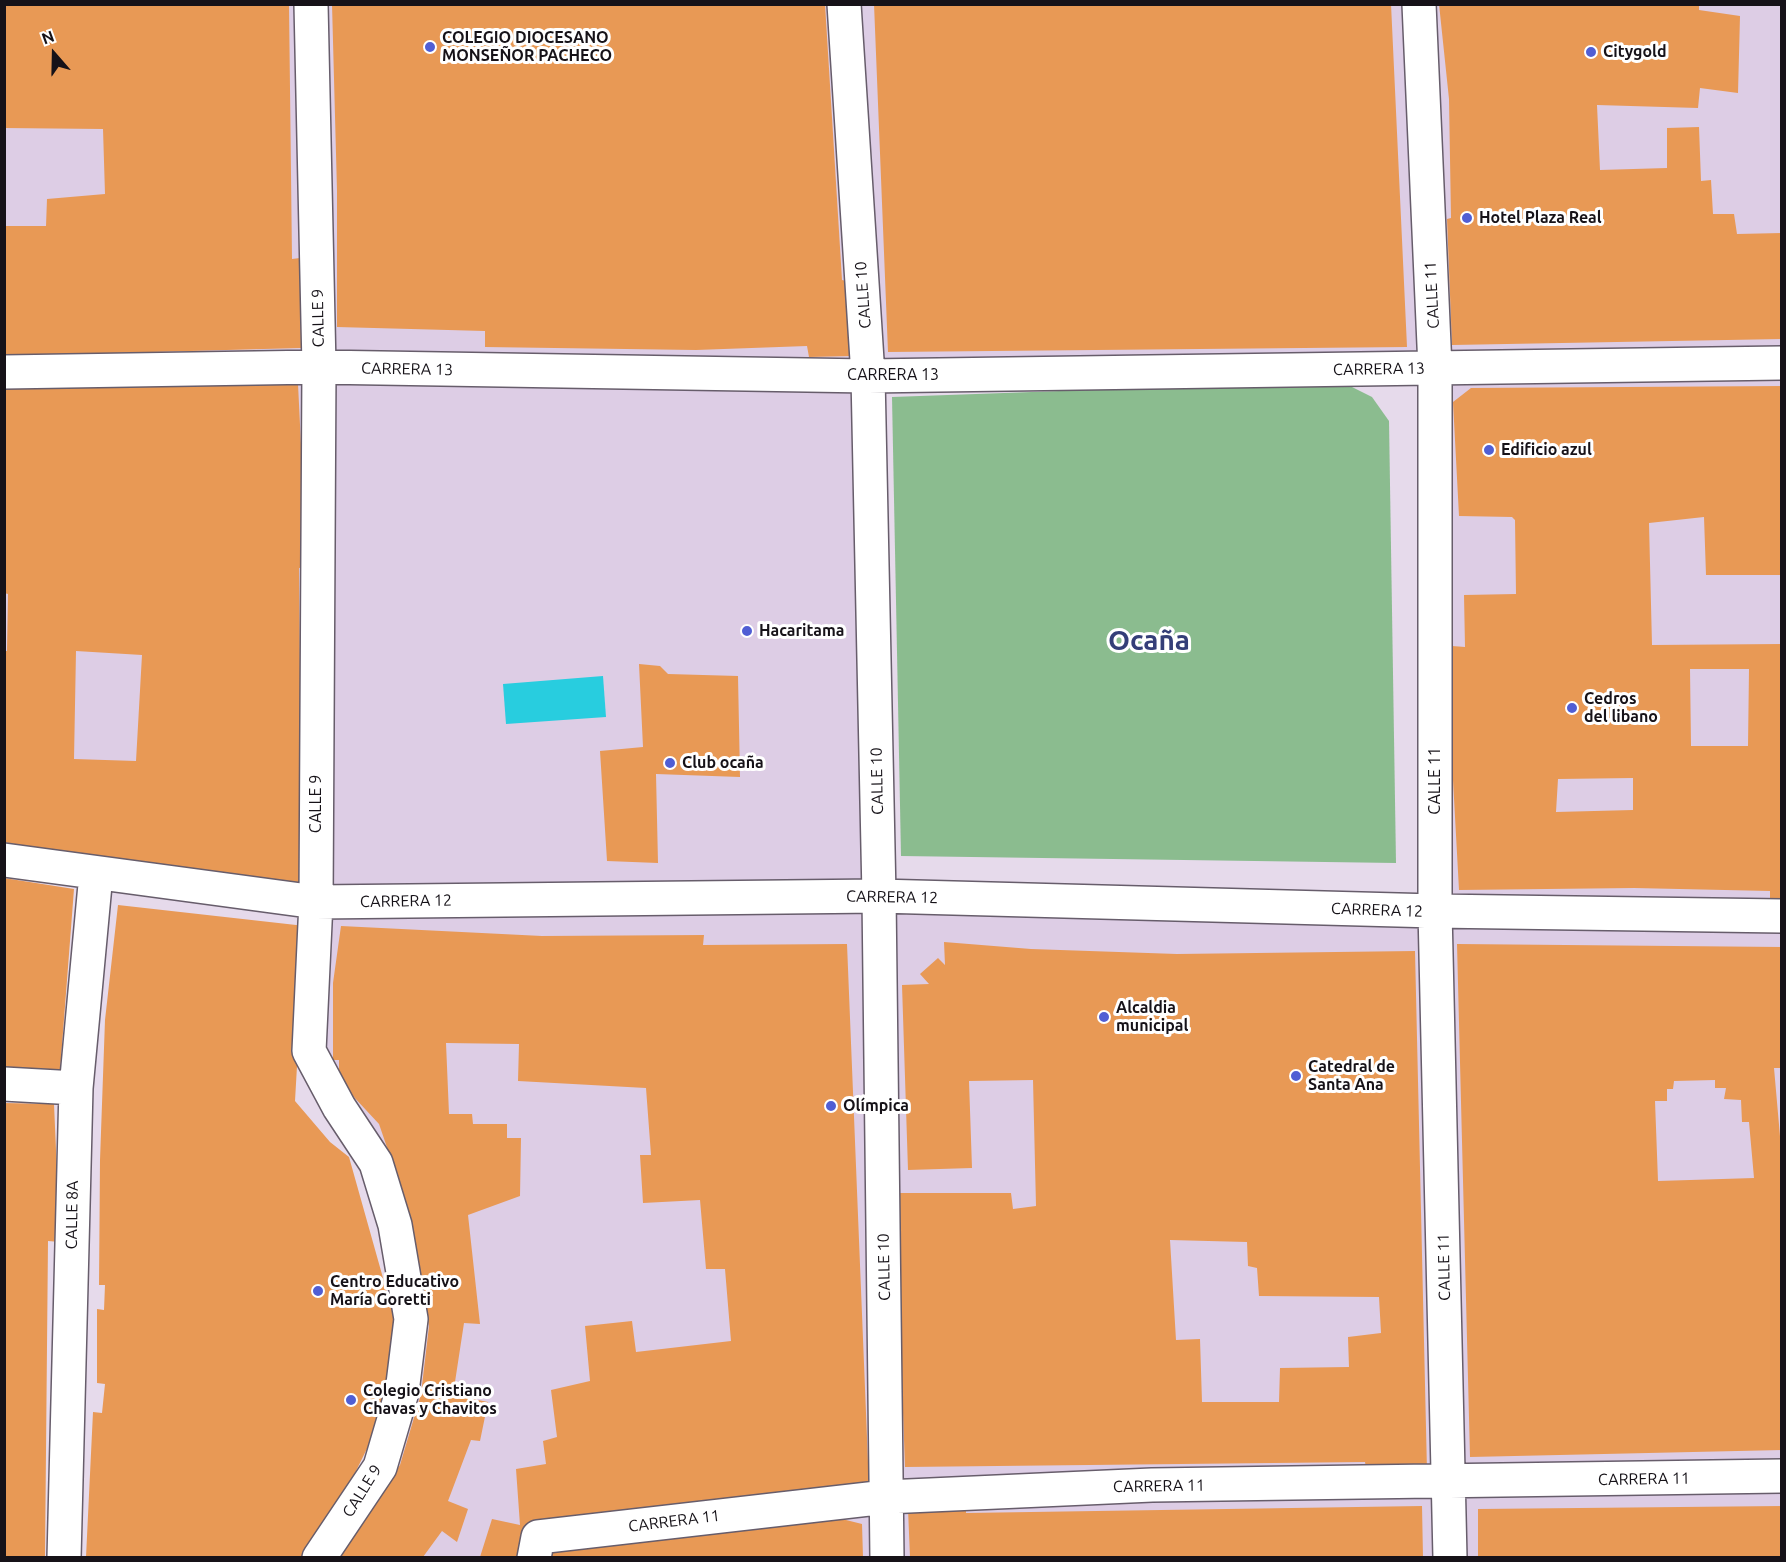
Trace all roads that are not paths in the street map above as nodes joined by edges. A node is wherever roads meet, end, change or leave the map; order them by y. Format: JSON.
{"nodes":[{"id":1,"x":311,"y":4,"type":"edge"},
{"id":2,"x":844,"y":4,"type":"edge"},
{"id":3,"x":1419,"y":4,"type":"edge"},
{"id":4,"x":1782,"y":363,"type":"edge"},
{"id":5,"x":319,"y":367,"type":"junction"},
{"id":6,"x":1436,"y":368,"type":"junction"},
{"id":7,"x":4,"y":372,"type":"edge"},
{"id":8,"x":868,"y":376,"type":"junction"},
{"id":9,"x":4,"y":860,"type":"edge"},
{"id":10,"x":96,"y":874,"type":"junction"},
{"id":11,"x":879,"y":896,"type":"junction"},
{"id":12,"x":316,"y":902,"type":"junction"},
{"id":13,"x":1435,"y":911,"type":"junction"},
{"id":14,"x":1782,"y":916,"type":"edge"},
{"id":15,"x":4,"y":1084,"type":"edge"},
{"id":16,"x":76,"y":1088,"type":"junction"},
{"id":17,"x":1782,"y":1476,"type":"edge"},
{"id":18,"x":1449,"y":1481,"type":"junction"},
{"id":19,"x":886,"y":1497,"type":"junction"},
{"id":20,"x":536,"y":1547,"type":"edge"},
{"id":21,"x":64,"y":1557,"type":"edge"},
{"id":22,"x":318,"y":1557,"type":"edge"},
{"id":23,"x":887,"y":1557,"type":"edge"},
{"id":24,"x":1450,"y":1557,"type":"edge"}],
"edges":[{"from":1,"to":5,"type":"street","name":"CALLE 9"},
{"from":2,"to":8,"type":"street","name":"CALLE 10"},
{"from":3,"to":6,"type":"street","name":"CALLE 11"},
{"from":4,"to":6,"type":"street","name":"CARRERA 13"},
{"from":5,"to":7,"type":"street","name":"CARRERA 13"},
{"from":5,"to":8,"type":"street","name":"CARRERA 13"},
{"from":5,"to":12,"type":"street","name":"CALLE 9"},
{"from":6,"to":8,"type":"street","name":"CARRERA 13"},
{"from":6,"to":13,"type":"street","name":"CALLE 11"},
{"from":8,"to":11,"type":"street","name":"CALLE 10"},
{"from":9,"to":10,"type":"street","name":"CARRERA 12"},
{"from":10,"to":12,"type":"street","name":"CARRERA 12"},
{"from":10,"to":16,"type":"street","name":"CALLE 8A"},
{"from":11,"to":12,"type":"street","name":"CARRERA 12"},
{"from":11,"to":13,"type":"street","name":"CARRERA 12"},
{"from":11,"to":19,"type":"street","name":"CALLE 10"},
{"from":12,"to":22,"type":"street","name":"CALLE 9"},
{"from":13,"to":14,"type":"street","name":"CARRERA 12"},
{"from":13,"to":18,"type":"street","name":"CALLE 11"},
{"from":15,"to":16,"type":"street"},
{"from":16,"to":21,"type":"street","name":"CALLE 8A"},
{"from":17,"to":18,"type":"street","name":"CARRERA 11"},
{"from":18,"to":19,"type":"street","name":"CARRERA 11"},
{"from":18,"to":24,"type":"street","name":"CALLE 11"},
{"from":19,"to":20,"type":"street","name":"CARRERA 11"},
{"from":19,"to":23,"type":"street","name":"CALLE 10"}]}
